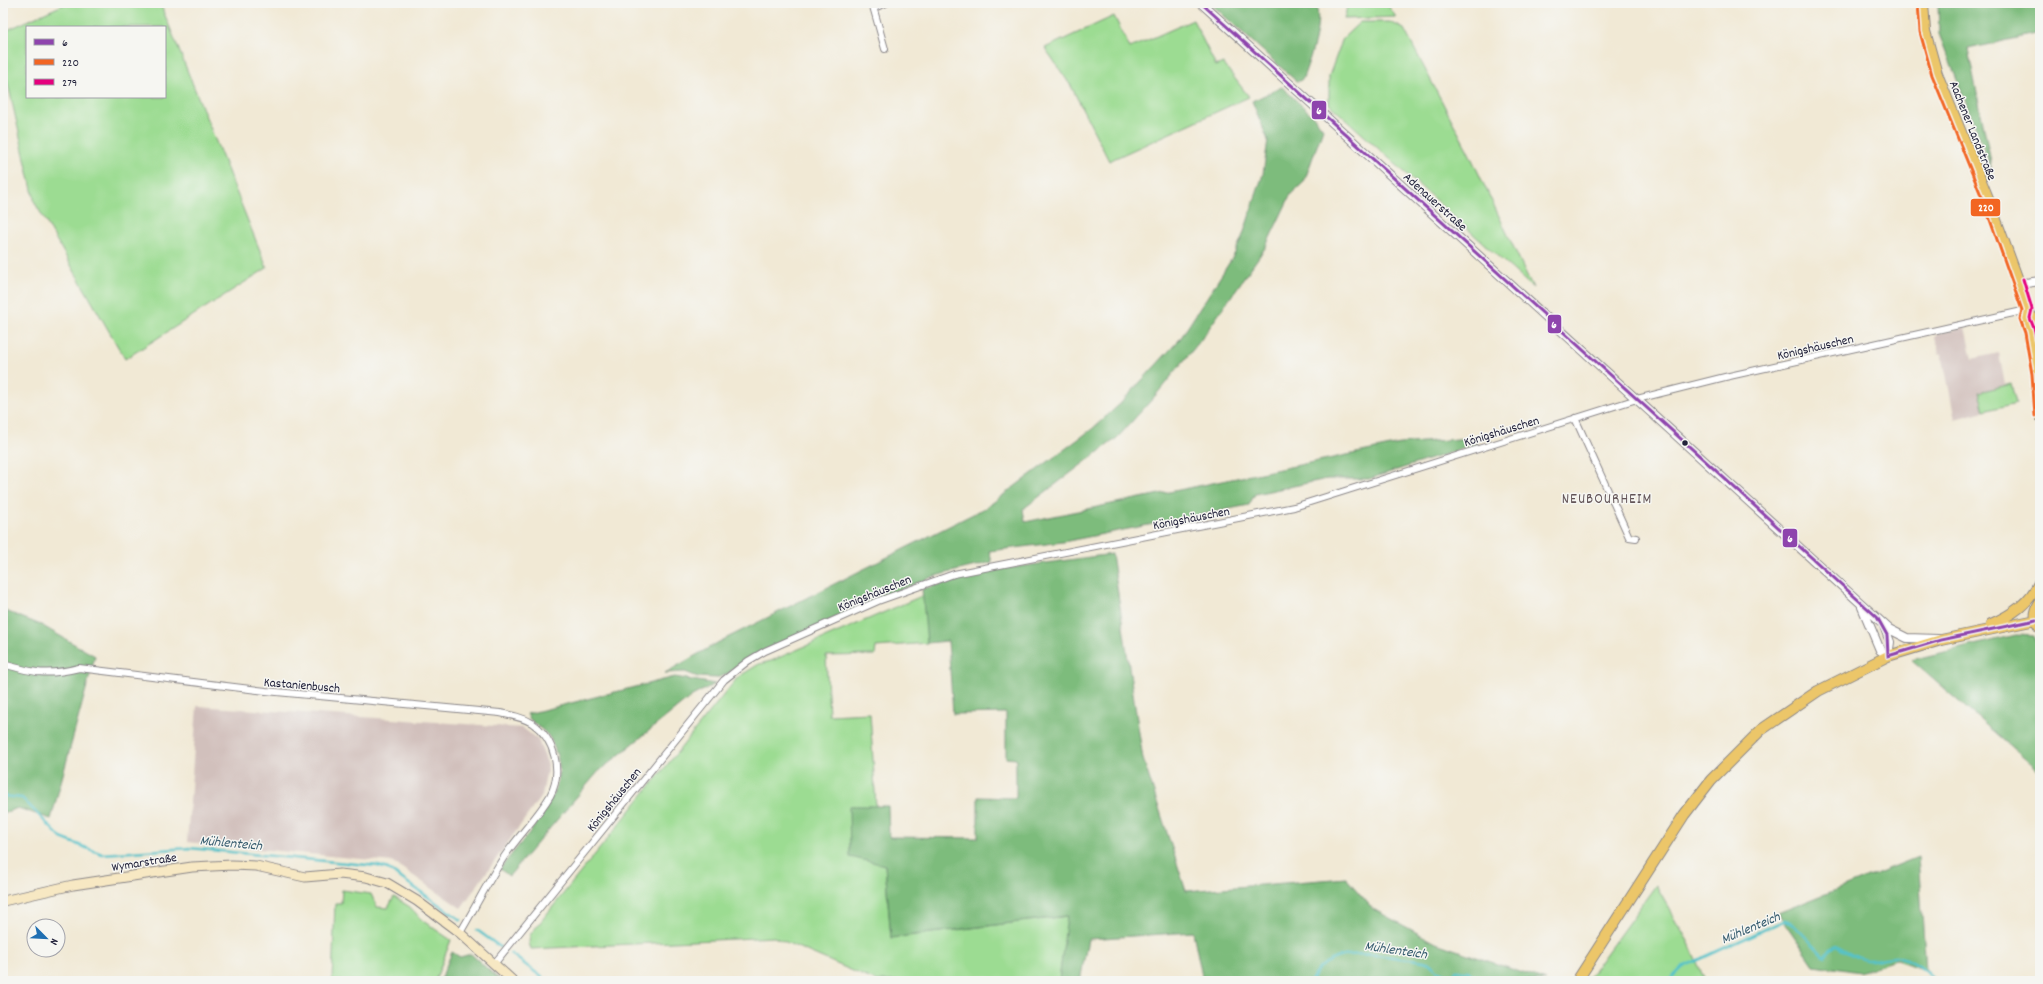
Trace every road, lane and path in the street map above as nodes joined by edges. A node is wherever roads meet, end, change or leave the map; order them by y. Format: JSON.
{"nodes":[{"id":1,"x":886,"y":3,"type":"edge"},
{"id":2,"x":1202,"y":3,"type":"edge"},
{"id":3,"x":1923,"y":3,"type":"edge"},
{"id":4,"x":873,"y":6,"type":"edge"},
{"id":5,"x":885,"y":48,"type":"dead end"},
{"id":6,"x":2018,"y":280,"type":"junction"},
{"id":7,"x":2040,"y":281,"type":"edge"},
{"id":8,"x":2027,"y":310,"type":"junction"},
{"id":9,"x":2037,"y":318,"type":"edge"},
{"id":10,"x":2030,"y":332,"type":"junction"},
{"id":11,"x":2040,"y":337,"type":"edge"},
{"id":12,"x":1637,"y":399,"type":"junction"},
{"id":13,"x":2040,"y":416,"type":"edge"},
{"id":14,"x":1575,"y":418,"type":"junction"},
{"id":15,"x":1636,"y":538,"type":"dead end"},
{"id":16,"x":2040,"y":581,"type":"edge"},
{"id":17,"x":2040,"y":603,"type":"edge"},
{"id":18,"x":1861,"y":604,"type":"junction"},
{"id":19,"x":2038,"y":624,"type":"edge"},
{"id":20,"x":1884,"y":625,"type":"junction"},
{"id":21,"x":1970,"y":633,"type":"junction"},
{"id":22,"x":1941,"y":640,"type":"junction"},
{"id":23,"x":1888,"y":656,"type":"junction"},
{"id":24,"x":3,"y":664,"type":"edge"},
{"id":25,"x":3,"y":900,"type":"edge"},
{"id":26,"x":460,"y":933,"type":"junction"},
{"id":27,"x":494,"y":964,"type":"junction"},
{"id":28,"x":513,"y":981,"type":"edge"},
{"id":29,"x":1578,"y":981,"type":"edge"}],
"edges":[{"from":1,"to":4,"type":"street"},
{"from":2,"to":12,"type":"street","name":"Adenauerstraße"},
{"from":3,"to":6,"type":"main road","name":"Aachener Landstraße"},
{"from":4,"to":5,"type":"street"},
{"from":6,"to":7,"type":"street"},
{"from":6,"to":8,"type":"main road","name":"Aachener Landstraße"},
{"from":8,"to":9,"type":"main road"},
{"from":8,"to":10,"type":"main road"},
{"from":8,"to":12,"type":"street","name":"Königshäuschen"},
{"from":9,"to":10,"type":"main road"},
{"from":9,"to":11,"type":"main road"},
{"from":10,"to":13,"type":"main road"},
{"from":12,"to":14,"type":"street","name":"Königshäuschen"},
{"from":12,"to":18,"type":"street","name":"Adenauerstraße"},
{"from":14,"to":15,"type":"street"},
{"from":14,"to":27,"type":"street","name":"Königshäuschen"},
{"from":16,"to":21,"type":"main road"},
{"from":17,"to":19,"type":"main road"},
{"from":18,"to":20,"type":"street","name":"Adenauerstraße"},
{"from":18,"to":23,"type":"street"},
{"from":19,"to":21,"type":"main road"},
{"from":20,"to":22,"type":"street","name":"Adenauerstraße"},
{"from":20,"to":23,"type":"street"},
{"from":21,"to":22,"type":"main road"},
{"from":22,"to":23,"type":"main road"},
{"from":23,"to":29,"type":"main road"},
{"from":24,"to":26,"type":"street","name":"Kastanienbusch"},
{"from":25,"to":26,"type":"main road","name":"Wymarstraße"},
{"from":26,"to":27,"type":"main road","name":"Wymarstraße"},
{"from":27,"to":28,"type":"main road","name":"Wymarstraße"}]}
